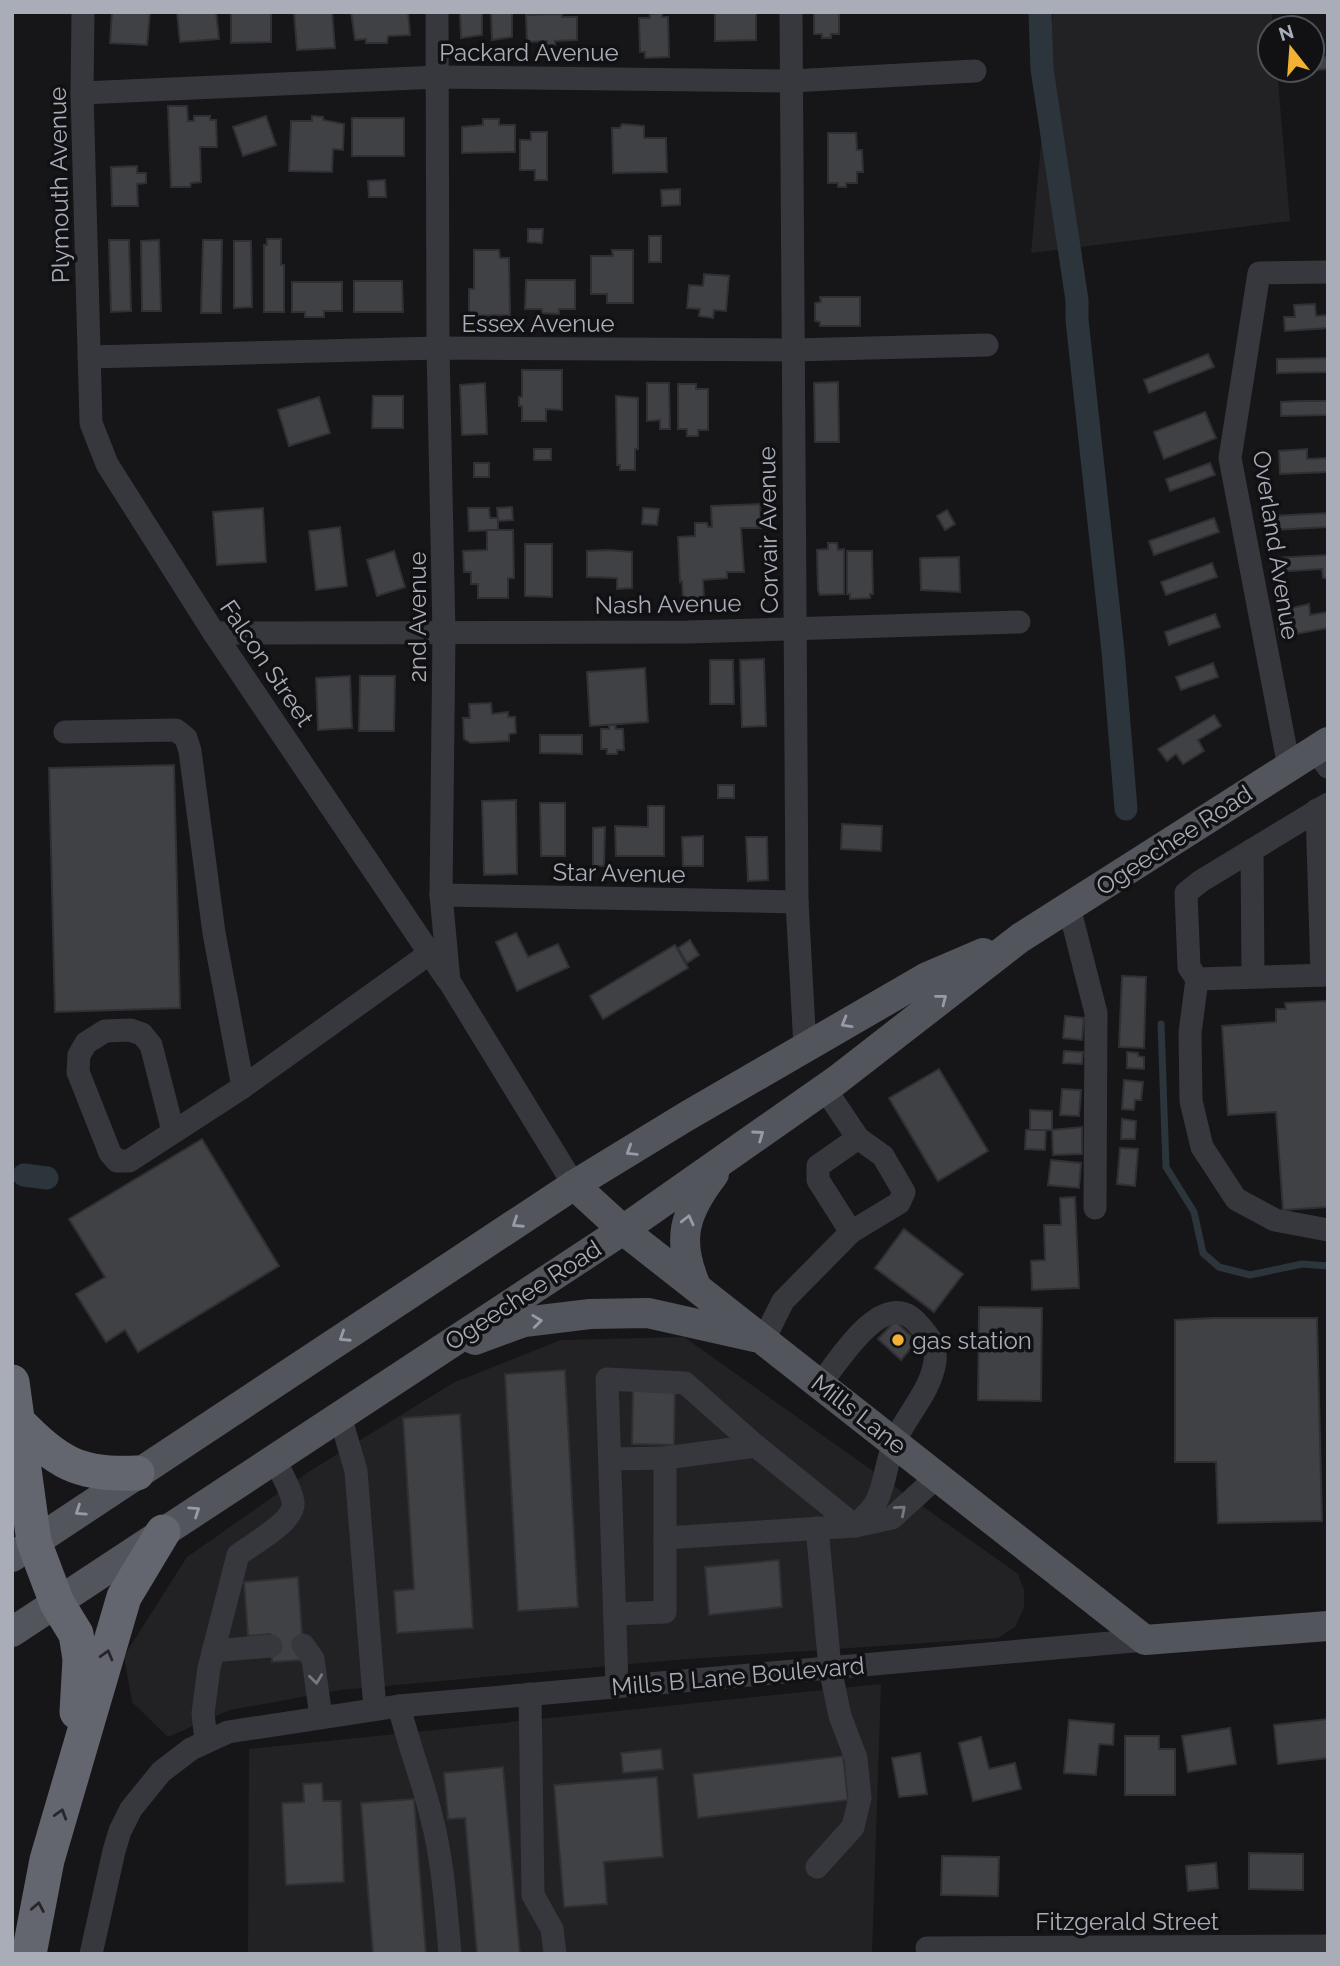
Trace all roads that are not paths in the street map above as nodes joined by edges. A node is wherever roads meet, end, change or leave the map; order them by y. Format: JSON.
{"nodes":[{"id":1,"x":83,"y":12,"type":"edge"},
{"id":2,"x":437,"y":12,"type":"edge"},
{"id":3,"x":791,"y":12,"type":"edge"},
{"id":4,"x":975,"y":71,"type":"dead end"},
{"id":5,"x":438,"y":77,"type":"junction"},
{"id":6,"x":791,"y":81,"type":"junction"},
{"id":7,"x":82,"y":93,"type":"junction"},
{"id":8,"x":1328,"y":272,"type":"edge"},
{"id":9,"x":987,"y":345,"type":"dead end"},
{"id":10,"x":438,"y":348,"type":"junction"},
{"id":11,"x":793,"y":350,"type":"junction"},
{"id":12,"x":89,"y":357,"type":"junction"},
{"id":13,"x":1018,"y":621,"type":"dead end"},
{"id":14,"x":796,"y":628,"type":"junction"},
{"id":15,"x":444,"y":632,"type":"junction"},
{"id":16,"x":214,"y":633,"type":"junction"},
{"id":17,"x":65,"y":732,"type":"dead end"},
{"id":18,"x":1323,"y":753,"type":"edge"},
{"id":19,"x":1289,"y":767,"type":"junction"},
{"id":20,"x":1323,"y":807,"type":"edge"},
{"id":21,"x":1252,"y":850,"type":"junction"},
{"id":22,"x":441,"y":895,"type":"junction"},
{"id":23,"x":797,"y":902,"type":"junction"},
{"id":24,"x":1069,"y":907,"type":"junction"},
{"id":25,"x":1020,"y":938,"type":"junction"},
{"id":26,"x":430,"y":953,"type":"junction"},
{"id":27,"x":1325,"y":975,"type":"edge"},
{"id":28,"x":1253,"y":976,"type":"junction"},
{"id":29,"x":1197,"y":979,"type":"junction"},
{"id":30,"x":449,"y":981,"type":"junction"},
{"id":31,"x":805,"y":1047,"type":"junction"},
{"id":32,"x":243,"y":1087,"type":"junction"},
{"id":33,"x":825,"y":1089,"type":"junction"},
{"id":34,"x":173,"y":1131,"type":"junction"},
{"id":35,"x":858,"y":1138,"type":"junction"},
{"id":36,"x":725,"y":1159,"type":"junction"},
{"id":37,"x":574,"y":1185,"type":"junction"},
{"id":38,"x":1095,"y":1208,"type":"dead end"},
{"id":39,"x":623,"y":1230,"type":"junction"},
{"id":40,"x":1328,"y":1230,"type":"edge"},
{"id":41,"x":851,"y":1232,"type":"junction"},
{"id":42,"x":696,"y":1286,"type":"junction"},
{"id":43,"x":764,"y":1339,"type":"junction"},
{"id":44,"x":426,"y":1358,"type":"junction"},
{"id":45,"x":12,"y":1382,"type":"edge"},
{"id":46,"x":820,"y":1384,"type":"junction"},
{"id":47,"x":340,"y":1416,"type":"junction"},
{"id":48,"x":17,"y":1420,"type":"junction"},
{"id":49,"x":894,"y":1442,"type":"junction"},
{"id":50,"x":756,"y":1446,"type":"junction"},
{"id":51,"x":665,"y":1458,"type":"junction"},
{"id":52,"x":610,"y":1459,"type":"junction"},
{"id":53,"x":275,"y":1460,"type":"junction"},
{"id":54,"x":137,"y":1473,"type":"junction"},
{"id":55,"x":938,"y":1476,"type":"junction"},
{"id":56,"x":855,"y":1526,"type":"junction"},
{"id":57,"x":817,"y":1528,"type":"junction"},
{"id":58,"x":163,"y":1532,"type":"junction"},
{"id":59,"x":665,"y":1538,"type":"junction"},
{"id":60,"x":23,"y":1549,"type":"edge"},
{"id":61,"x":57,"y":1603,"type":"junction"},
{"id":62,"x":615,"y":1614,"type":"junction"},
{"id":63,"x":1328,"y":1626,"type":"edge"},
{"id":64,"x":12,"y":1632,"type":"edge"},
{"id":65,"x":1145,"y":1640,"type":"junction"},
{"id":66,"x":303,"y":1645,"type":"dead end"},
{"id":67,"x":271,"y":1646,"type":"dead end"},
{"id":68,"x":213,"y":1651,"type":"junction"},
{"id":69,"x":830,"y":1668,"type":"junction"},
{"id":70,"x":617,"y":1686,"type":"junction"},
{"id":71,"x":530,"y":1694,"type":"junction"},
{"id":72,"x":399,"y":1706,"type":"junction"},
{"id":73,"x":375,"y":1709,"type":"junction"},
{"id":74,"x":321,"y":1717,"type":"junction"},
{"id":75,"x":206,"y":1741,"type":"junction"},
{"id":76,"x":75,"y":1768,"type":"junction"},
{"id":77,"x":817,"y":1867,"type":"dead end"},
{"id":78,"x":1328,"y":1946,"type":"edge"},
{"id":79,"x":928,"y":1948,"type":"dead end"},
{"id":80,"x":29,"y":1954,"type":"edge"},
{"id":81,"x":91,"y":1954,"type":"edge"},
{"id":82,"x":450,"y":1954,"type":"edge"},
{"id":83,"x":555,"y":1954,"type":"edge"}],
"edges":[{"from":1,"to":7,"type":"street","name":"Plymouth Avenue"},
{"from":2,"to":5,"type":"street","name":"2nd Avenue"},
{"from":3,"to":6,"type":"street","name":"Corvair Avenue"},
{"from":4,"to":6,"type":"street","name":"Packard Avenue"},
{"from":5,"to":6,"type":"street","name":"Packard Avenue"},
{"from":5,"to":7,"type":"street","name":"Packard Avenue"},
{"from":5,"to":10,"type":"street","name":"2nd Avenue"},
{"from":6,"to":11,"type":"street","name":"Corvair Avenue"},
{"from":7,"to":12,"type":"street","name":"Plymouth Avenue"},
{"from":8,"to":19,"type":"street","name":"Overland Avenue"},
{"from":9,"to":11,"type":"street","name":"Essex Avenue"},
{"from":10,"to":11,"type":"street","name":"Essex Avenue"},
{"from":10,"to":12,"type":"street","name":"Essex Avenue"},
{"from":10,"to":15,"type":"street","name":"2nd Avenue"},
{"from":11,"to":14,"type":"street","name":"Corvair Avenue"},
{"from":12,"to":16,"type":"street","name":"Falcon Street"},
{"from":13,"to":14,"type":"street","name":"Nash Avenue"},
{"from":14,"to":15,"type":"street","name":"Nash Avenue"},
{"from":14,"to":23,"type":"street","name":"Corvair Avenue"},
{"from":15,"to":16,"type":"street","name":"Nash Avenue"},
{"from":15,"to":22,"type":"street","name":"2nd Avenue"},
{"from":16,"to":26,"type":"street","name":"Falcon Street"},
{"from":17,"to":32,"type":"street"},
{"from":18,"to":19,"type":"main road","name":"Ogeechee Road"},
{"from":19,"to":24,"type":"main road","name":"Ogeechee Road"},
{"from":20,"to":21,"type":"street"},
{"from":20,"to":27,"type":"street"},
{"from":21,"to":28,"type":"street"},
{"from":21,"to":29,"type":"street"},
{"from":22,"to":23,"type":"street","name":"Star Avenue"},
{"from":22,"to":30,"type":"street","name":"2nd Avenue"},
{"from":23,"to":31,"type":"street","name":"Corvair Avenue"},
{"from":24,"to":25,"type":"main road","name":"Ogeechee Road"},
{"from":24,"to":38,"type":"street"},
{"from":25,"to":31,"type":"main road","name":"Ogeechee Road","one_way":true},
{"from":33,"to":25,"type":"main road","name":"Ogeechee Road","one_way":true},
{"from":26,"to":30,"type":"street","name":"Falcon Street"},
{"from":26,"to":32,"type":"street"},
{"from":27,"to":28,"type":"street"},
{"from":28,"to":29,"type":"street"},
{"from":29,"to":40,"type":"street"},
{"from":30,"to":37,"type":"street","name":"2nd Avenue"},
{"from":31,"to":37,"type":"main road","name":"Ogeechee Road","one_way":true},
{"from":32,"to":34,"type":"street"},
{"from":33,"to":35,"type":"street"},
{"from":36,"to":33,"type":"main road","name":"Ogeechee Road","one_way":true},
{"from":34,"to":34,"type":"street"},
{"from":35,"to":41,"type":"street"},
{"from":35,"to":41,"type":"street"},
{"from":36,"to":39,"type":"main road","name":"Ogeechee Road"},
{"from":42,"to":36,"type":"main road","one_way":true},
{"from":37,"to":39,"type":"main road","name":"Mills Lane"},
{"from":37,"to":54,"type":"main road","name":"Ogeechee Road","one_way":true},
{"from":39,"to":42,"type":"main road","name":"Mills Lane"},
{"from":39,"to":44,"type":"main road","name":"Ogeechee Road"},
{"from":41,"to":43,"type":"street"},
{"from":42,"to":43,"type":"main road","name":"Mills Lane"},
{"from":44,"to":43,"type":"main road","one_way":true},
{"from":43,"to":46,"type":"main road","name":"Mills Lane"},
{"from":44,"to":47,"type":"main road","name":"Ogeechee Road"},
{"from":45,"to":48,"type":"highway"},
{"from":46,"to":49,"type":"main road","name":"Mills Lane"},
{"from":46,"to":49,"type":"street"},
{"from":47,"to":53,"type":"main road","name":"Ogeechee Road"},
{"from":47,"to":73,"type":"street"},
{"from":48,"to":54,"type":"highway"},
{"from":48,"to":60,"type":"highway"},
{"from":49,"to":55,"type":"main road","name":"Mills Lane"},
{"from":49,"to":56,"type":"street"},
{"from":50,"to":51,"type":"street"},
{"from":50,"to":52,"type":"street"},
{"from":50,"to":56,"type":"street"},
{"from":51,"to":52,"type":"street"},
{"from":51,"to":59,"type":"street"},
{"from":52,"to":62,"type":"street"},
{"from":58,"to":53,"type":"main road","name":"Ogeechee Road","one_way":true},
{"from":53,"to":68,"type":"street"},
{"from":54,"to":60,"type":"main road","name":"Ogeechee Road","one_way":true},
{"from":56,"to":55,"type":"street","one_way":true},
{"from":55,"to":65,"type":"main road","name":"Mills Lane"},
{"from":56,"to":57,"type":"street"},
{"from":57,"to":59,"type":"street"},
{"from":57,"to":69,"type":"street"},
{"from":58,"to":61,"type":"main road","name":"Ogeechee Road"},
{"from":76,"to":58,"type":"highway","one_way":true},
{"from":59,"to":62,"type":"street"},
{"from":60,"to":61,"type":"highway"},
{"from":61,"to":64,"type":"main road","name":"Ogeechee Road"},
{"from":61,"to":76,"type":"highway"},
{"from":62,"to":70,"type":"street"},
{"from":63,"to":65,"type":"main road","name":"Mills B Lane Boulevard"},
{"from":65,"to":69,"type":"street","name":"Mills B Lane Boulevard"},
{"from":66,"to":74,"type":"street","one_way":true},
{"from":67,"to":68,"type":"street"},
{"from":68,"to":75,"type":"street"},
{"from":69,"to":70,"type":"street","name":"Mills B Lane Boulevard"},
{"from":69,"to":77,"type":"street"},
{"from":70,"to":71,"type":"street","name":"Mills B Lane Boulevard"},
{"from":71,"to":72,"type":"street","name":"Mills B Lane Boulevard"},
{"from":71,"to":83,"type":"street"},
{"from":72,"to":73,"type":"street","name":"Mills B Lane Boulevard"},
{"from":72,"to":82,"type":"street"},
{"from":73,"to":74,"type":"street","name":"Mills B Lane Boulevard"},
{"from":74,"to":75,"type":"street","name":"Mills B Lane Boulevard"},
{"from":75,"to":81,"type":"street","name":"Mills B Lane Boulevard"},
{"from":80,"to":76,"type":"highway","one_way":true},
{"from":78,"to":79,"type":"street","name":"Fitzgerald Street"}]}
